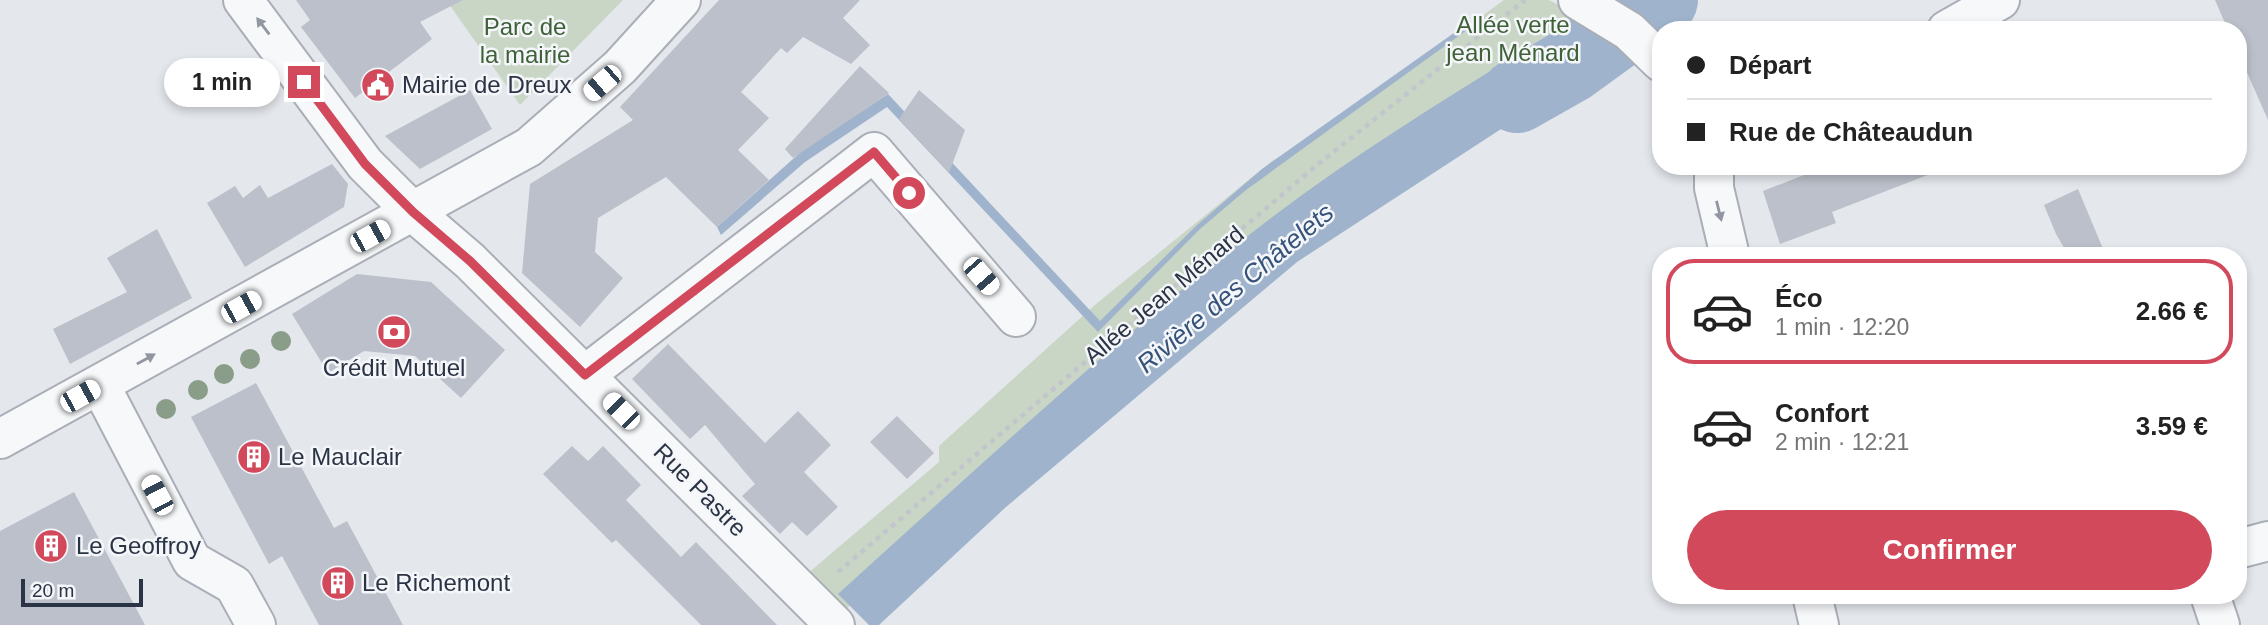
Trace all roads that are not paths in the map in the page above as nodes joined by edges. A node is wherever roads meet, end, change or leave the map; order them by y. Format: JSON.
{"nodes":[{"id":1,"x":243,"y":0,"type":"edge"},
{"id":2,"x":681,"y":0,"type":"edge"},
{"id":3,"x":2000,"y":0,"type":"edge"},
{"id":4,"x":1588,"y":5,"type":"edge"},
{"id":5,"x":1963,"y":21,"type":"edge"},
{"id":6,"x":1652,"y":53,"type":"edge"},
{"id":7,"x":1714,"y":175,"type":"edge"},
{"id":8,"x":413,"y":212,"type":"junction"},
{"id":9,"x":1728,"y":247,"type":"edge"},
{"id":10,"x":1016,"y":317,"type":"dead end"},
{"id":11,"x":585,"y":375,"type":"junction"},
{"id":12,"x":100,"y":385,"type":"junction"},
{"id":13,"x":0,"y":439,"type":"edge"},
{"id":14,"x":2268,"y":541,"type":"edge"},
{"id":15,"x":2247,"y":547,"type":"edge"},
{"id":16,"x":1814,"y":604,"type":"edge"},
{"id":17,"x":2213,"y":604,"type":"edge"},
{"id":18,"x":256,"y":625,"type":"edge"},
{"id":19,"x":835,"y":625,"type":"edge"},
{"id":20,"x":1819,"y":625,"type":"edge"},
{"id":21,"x":2220,"y":625,"type":"edge"}],
"edges":[{"from":8,"to":1,"type":"street","name":"Rue Pastre","one_way":true},
{"from":2,"to":8,"type":"street"},
{"from":3,"to":5,"type":"street"},
{"from":4,"to":6,"type":"street"},
{"from":7,"to":9,"type":"street","one_way":true},
{"from":8,"to":11,"type":"street","name":"Rue Pastre"},
{"from":12,"to":8,"type":"street","one_way":true},
{"from":10,"to":11,"type":"street"},
{"from":11,"to":19,"type":"street","name":"Rue Pastre"},
{"from":12,"to":13,"type":"street"},
{"from":12,"to":18,"type":"street"},
{"from":14,"to":15,"type":"street"},
{"from":16,"to":20,"type":"street"},
{"from":17,"to":21,"type":"street"}]}
